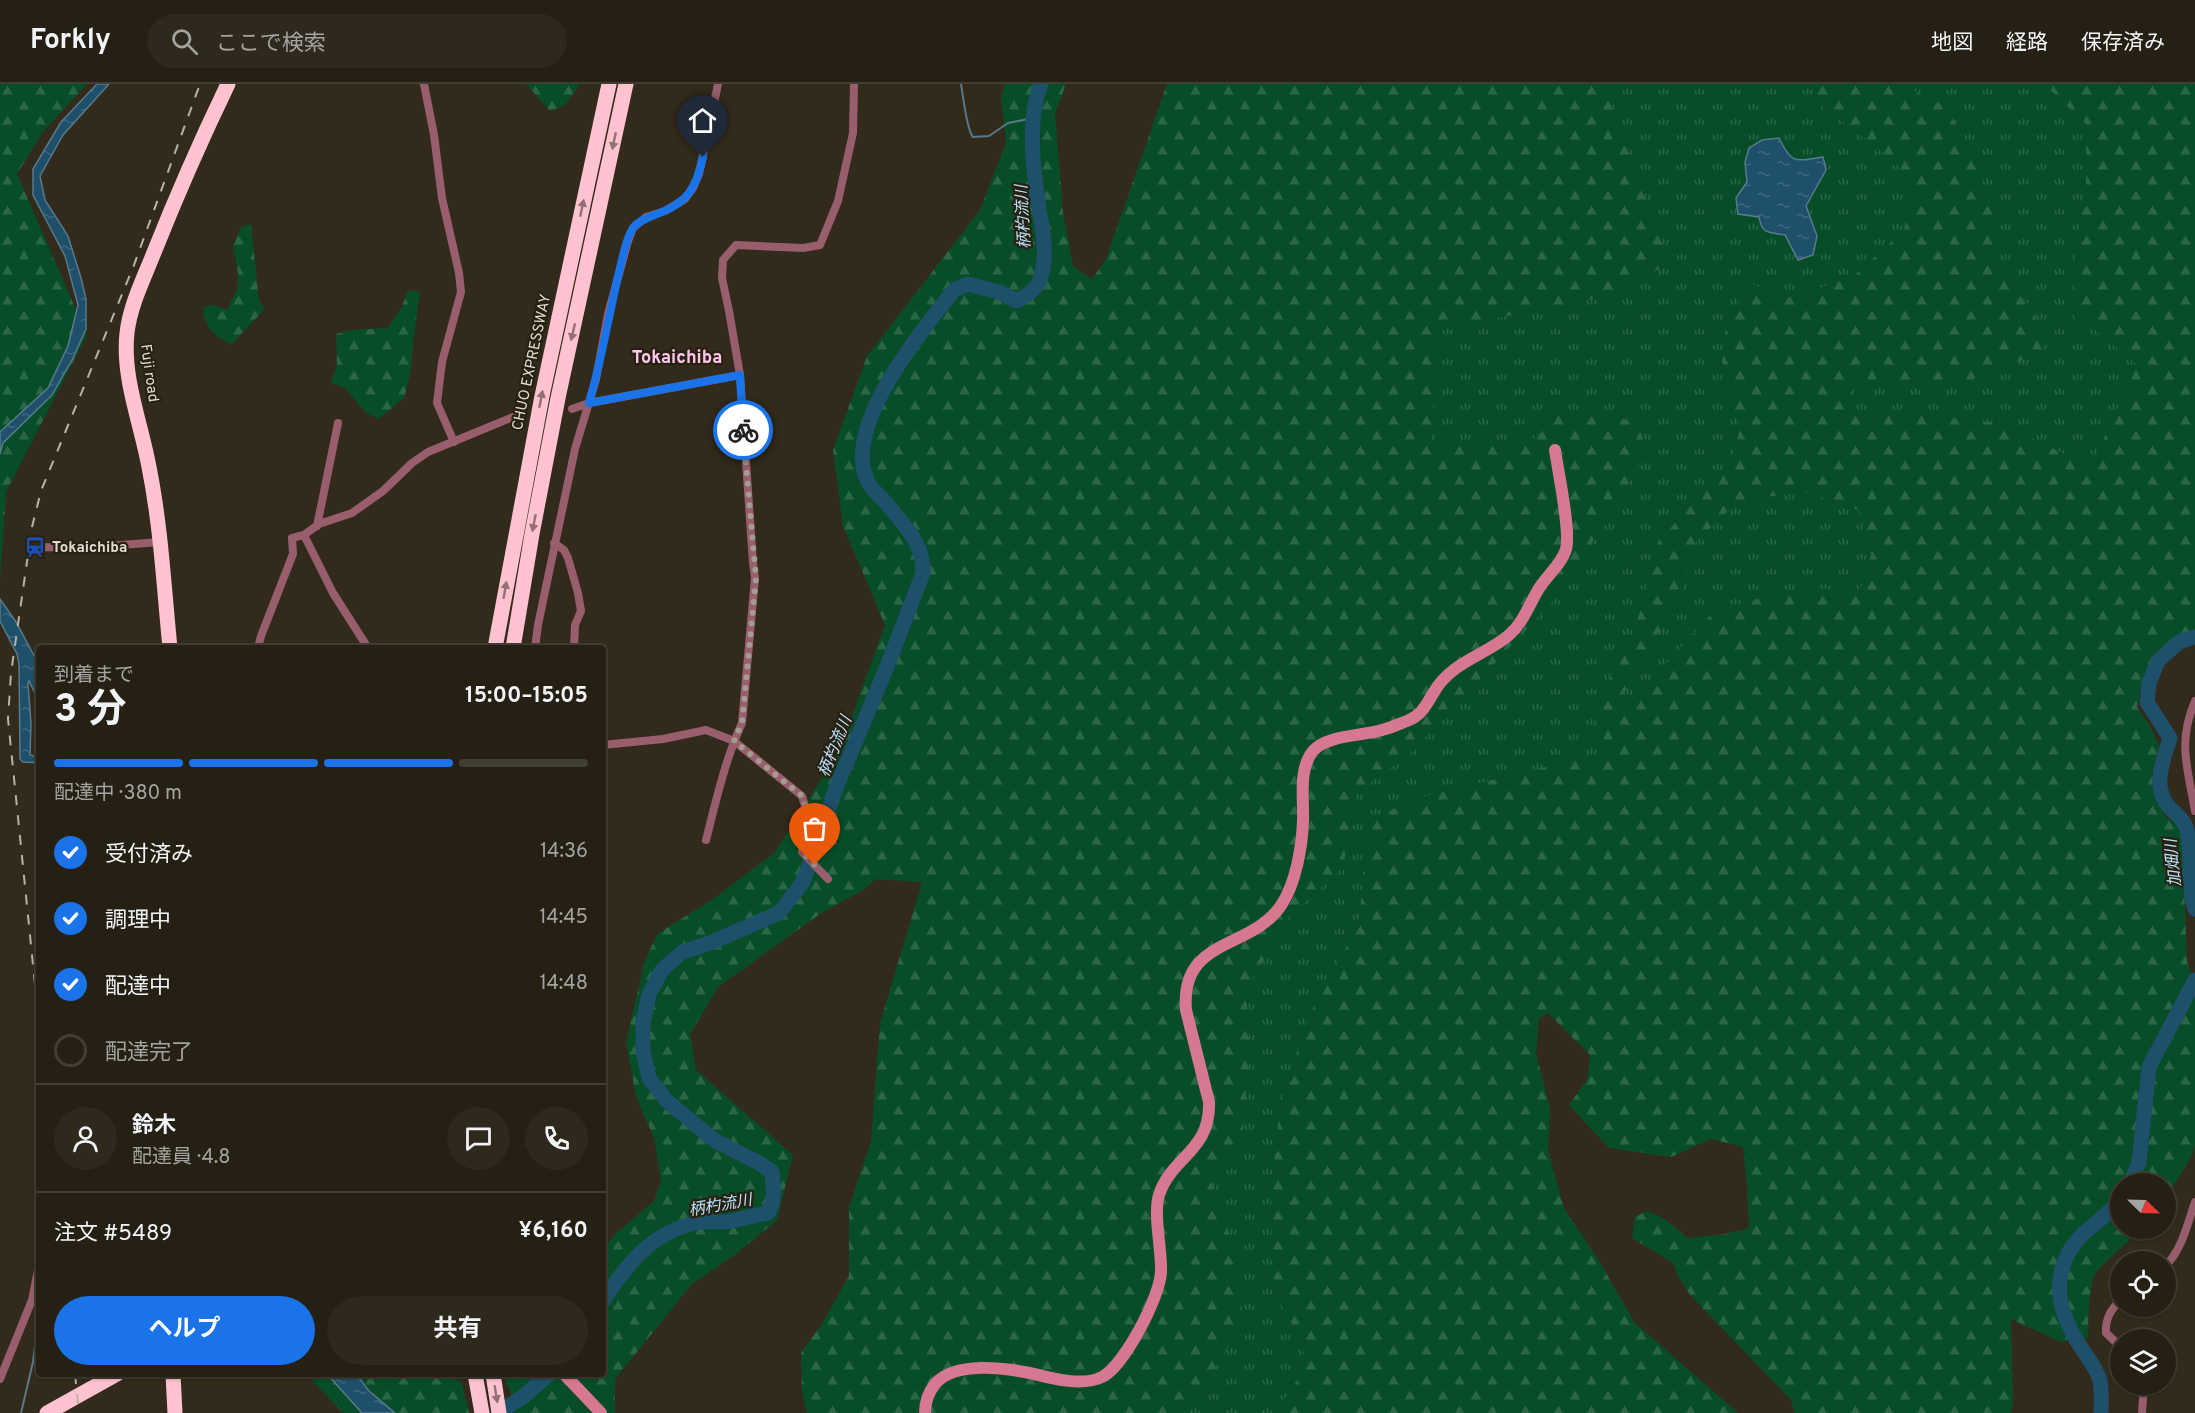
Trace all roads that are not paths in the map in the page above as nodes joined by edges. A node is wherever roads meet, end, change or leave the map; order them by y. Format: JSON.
{"nodes":[{"id":1,"x":228,"y":84,"type":"edge"},
{"id":2,"x":424,"y":84,"type":"edge"},
{"id":3,"x":609,"y":84,"type":"edge"},
{"id":4,"x":626,"y":84,"type":"edge"},
{"id":5,"x":718,"y":84,"type":"edge"},
{"id":6,"x":854,"y":84,"type":"edge"},
{"id":7,"x":740,"y":375,"type":"junction"},
{"id":8,"x":589,"y":403,"type":"junction"},
{"id":9,"x":572,"y":409,"type":"dead end"},
{"id":10,"x":521,"y":416,"type":"dead end"},
{"id":11,"x":338,"y":423,"type":"dead end"},
{"id":12,"x":454,"y":442,"type":"junction"},
{"id":13,"x":1555,"y":450,"type":"dead end"},
{"id":14,"x":317,"y":526,"type":"junction"},
{"id":15,"x":304,"y":535,"type":"junction"},
{"id":16,"x":160,"y":542,"type":"junction"},
{"id":17,"x":555,"y":543,"type":"junction"},
{"id":18,"x":38,"y":547,"type":"dead end"},
{"id":19,"x":170,"y":645,"type":"edge"},
{"id":20,"x":259,"y":645,"type":"edge"},
{"id":21,"x":366,"y":645,"type":"edge"},
{"id":22,"x":496,"y":645,"type":"edge"},
{"id":23,"x":514,"y":645,"type":"edge"},
{"id":24,"x":535,"y":645,"type":"edge"},
{"id":25,"x":574,"y":645,"type":"edge"},
{"id":26,"x":2195,"y":701,"type":"edge"},
{"id":27,"x":734,"y":741,"type":"junction"},
{"id":28,"x":606,"y":745,"type":"edge"},
{"id":29,"x":2195,"y":811,"type":"edge"},
{"id":30,"x":706,"y":840,"type":"dead end"},
{"id":31,"x":828,"y":879,"type":"dead end"},
{"id":32,"x":2195,"y":1202,"type":"edge"},
{"id":33,"x":2176,"y":1251,"type":"edge"},
{"id":34,"x":36,"y":1280,"type":"edge"},
{"id":35,"x":2110,"y":1312,"type":"edge"},
{"id":36,"x":2110,"y":1337,"type":"edge"},
{"id":37,"x":112,"y":1377,"type":"edge"},
{"id":38,"x":173,"y":1377,"type":"edge"},
{"id":39,"x":475,"y":1377,"type":"edge"},
{"id":40,"x":494,"y":1377,"type":"edge"},
{"id":41,"x":567,"y":1377,"type":"edge"},
{"id":42,"x":0,"y":1378,"type":"edge"},
{"id":43,"x":2143,"y":1395,"type":"edge"},
{"id":44,"x":47,"y":1413,"type":"edge"},
{"id":45,"x":175,"y":1413,"type":"edge"},
{"id":46,"x":482,"y":1413,"type":"edge"},
{"id":47,"x":500,"y":1413,"type":"edge"},
{"id":48,"x":601,"y":1413,"type":"edge"},
{"id":49,"x":925,"y":1413,"type":"edge"},
{"id":50,"x":2142,"y":1413,"type":"edge"}],
"edges":[{"from":1,"to":16,"type":"highway","name":"Fuji road"},
{"from":2,"to":12,"type":"street"},
{"from":22,"to":3,"type":"highway","name":"CHUO EXPRESSWAY","one_way":true},
{"from":4,"to":23,"type":"highway","one_way":true},
{"from":5,"to":8,"type":"street"},
{"from":6,"to":7,"type":"street"},
{"from":7,"to":8,"type":"street"},
{"from":7,"to":27,"type":"street"},
{"from":8,"to":9,"type":"street"},
{"from":8,"to":17,"type":"street"},
{"from":10,"to":12,"type":"street"},
{"from":11,"to":14,"type":"street"},
{"from":12,"to":14,"type":"street"},
{"from":13,"to":49,"type":"street"},
{"from":14,"to":15,"type":"street"},
{"from":15,"to":20,"type":"street"},
{"from":15,"to":21,"type":"street"},
{"from":16,"to":18,"type":"street"},
{"from":16,"to":19,"type":"highway","name":"Fuji road"},
{"from":17,"to":24,"type":"street"},
{"from":17,"to":25,"type":"street"},
{"from":26,"to":29,"type":"street"},
{"from":27,"to":28,"type":"street"},
{"from":27,"to":30,"type":"street"},
{"from":27,"to":31,"type":"street"},
{"from":32,"to":33,"type":"street"},
{"from":34,"to":42,"type":"street"},
{"from":35,"to":36,"type":"street"},
{"from":37,"to":44,"type":"highway"},
{"from":38,"to":45,"type":"highway"},
{"from":39,"to":46,"type":"highway"},
{"from":40,"to":47,"type":"highway","one_way":true},
{"from":41,"to":48,"type":"street"},
{"from":43,"to":50,"type":"street"}]}
